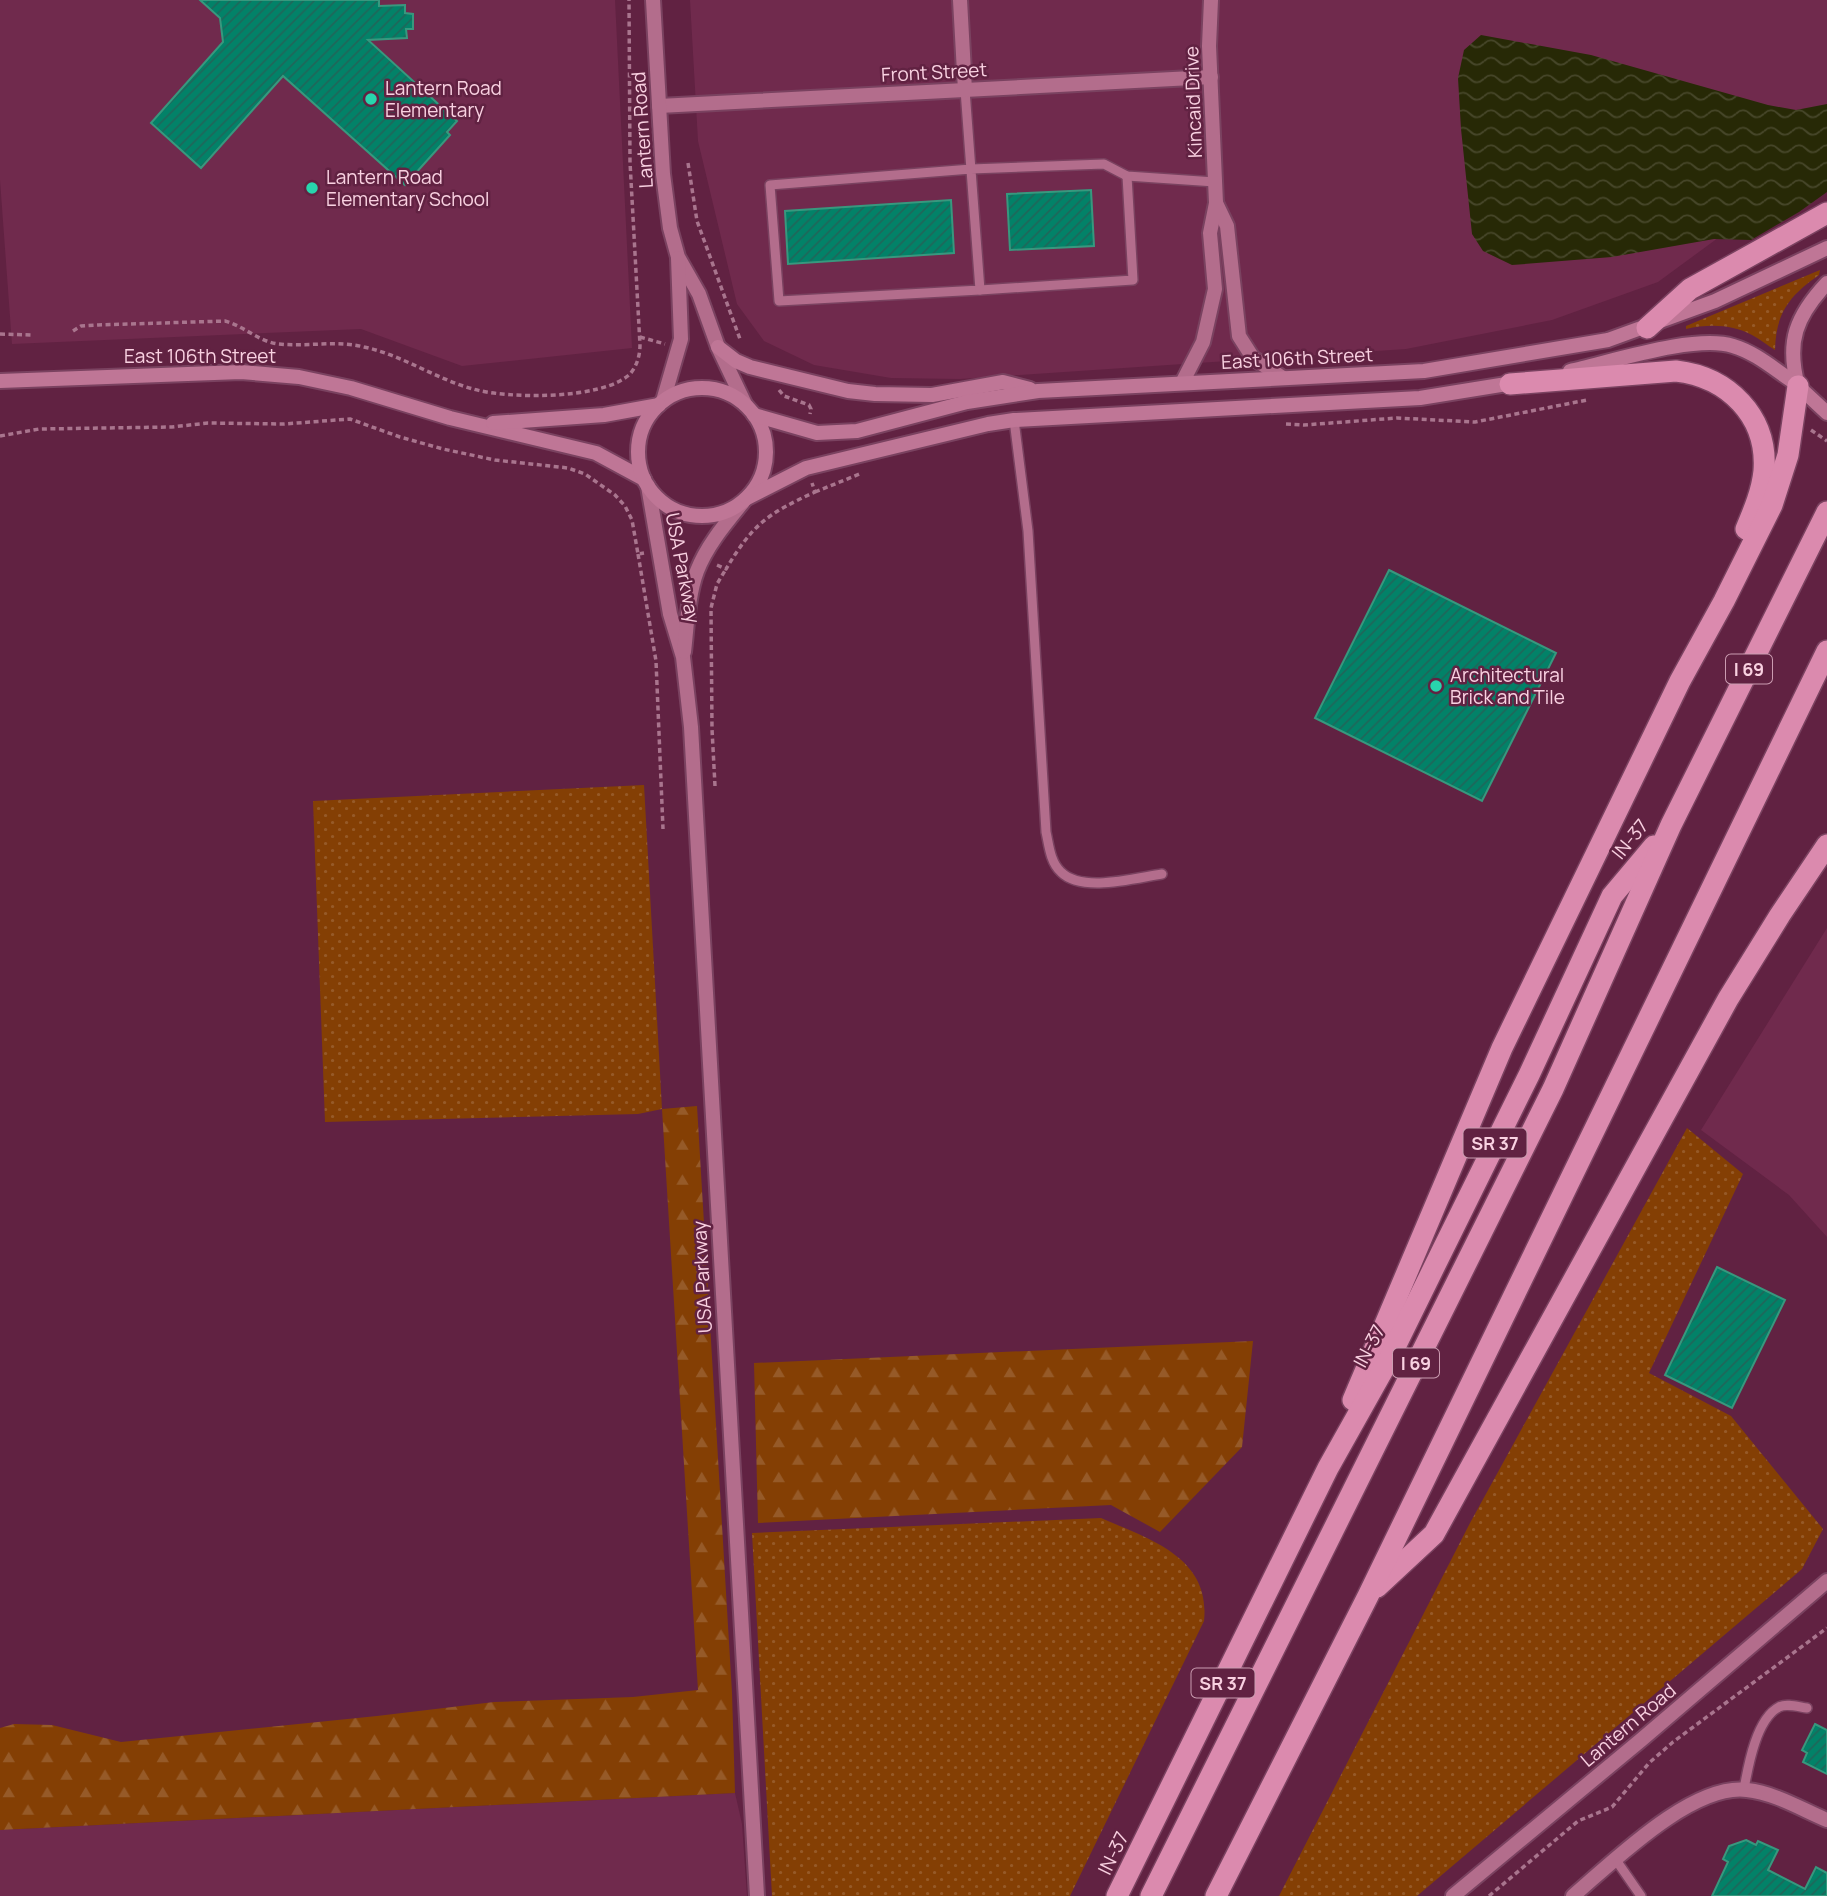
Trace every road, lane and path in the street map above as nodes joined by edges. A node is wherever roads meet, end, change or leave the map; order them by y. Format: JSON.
{"nodes":[{"id":1,"x":629,"y":0,"type":"edge"},
{"id":2,"x":653,"y":0,"type":"edge"},
{"id":3,"x":960,"y":0,"type":"edge"},
{"id":4,"x":1211,"y":0,"type":"edge"},
{"id":5,"x":1211,"y":77,"type":"junction"},
{"id":6,"x":965,"y":90,"type":"junction"},
{"id":7,"x":659,"y":106,"type":"junction"},
{"id":8,"x":688,"y":163,"type":"dead end"},
{"id":9,"x":971,"y":169,"type":"junction"},
{"id":10,"x":1128,"y":176,"type":"junction"},
{"id":11,"x":1215,"y":182,"type":"junction"},
{"id":12,"x":1216,"y":203,"type":"junction"},
{"id":13,"x":1827,"y":213,"type":"edge"},
{"id":14,"x":1827,"y":248,"type":"edge"},
{"id":15,"x":678,"y":257,"type":"junction"},
{"id":16,"x":1827,"y":283,"type":"edge"},
{"id":17,"x":980,"y":290,"type":"junction"},
{"id":18,"x":1647,"y":328,"type":"junction"},
{"id":19,"x":73,"y":331,"type":"dead end"},
{"id":20,"x":0,"y":334,"type":"edge"},
{"id":21,"x":33,"y":335,"type":"dead end"},
{"id":22,"x":640,"y":337,"type":"junction"},
{"id":23,"x":740,"y":338,"type":"dead end"},
{"id":24,"x":663,"y":344,"type":"dead end"},
{"id":25,"x":718,"y":347,"type":"junction"},
{"id":26,"x":1283,"y":378,"type":"junction"},
{"id":27,"x":0,"y":381,"type":"edge"},
{"id":28,"x":780,"y":382,"type":"dead end"},
{"id":29,"x":1182,"y":383,"type":"junction"},
{"id":30,"x":1510,"y":384,"type":"junction"},
{"id":31,"x":1798,"y":385,"type":"junction"},
{"id":32,"x":1038,"y":391,"type":"junction"},
{"id":33,"x":1598,"y":397,"type":"dead end"},
{"id":34,"x":661,"y":403,"type":"junction"},
{"id":35,"x":750,"y":409,"type":"junction"},
{"id":36,"x":1827,"y":413,"type":"edge"},
{"id":37,"x":810,"y":416,"type":"dead end"},
{"id":38,"x":1014,"y":420,"type":"junction"},
{"id":39,"x":478,"y":424,"type":"junction"},
{"id":40,"x":1279,"y":424,"type":"dead end"},
{"id":41,"x":1816,"y":433,"type":"dead end"},
{"id":42,"x":0,"y":436,"type":"edge"},
{"id":43,"x":1827,"y":441,"type":"edge"},
{"id":44,"x":874,"y":470,"type":"dead end"},
{"id":45,"x":811,"y":482,"type":"dead end"},
{"id":46,"x":646,"y":483,"type":"junction"},
{"id":47,"x":815,"y":492,"type":"junction"},
{"id":48,"x":745,"y":500,"type":"junction"},
{"id":49,"x":1827,"y":512,"type":"edge"},
{"id":50,"x":648,"y":552,"type":"dead end"},
{"id":51,"x":638,"y":554,"type":"junction"},
{"id":52,"x":716,"y":565,"type":"dead end"},
{"id":53,"x":726,"y":569,"type":"junction"},
{"id":54,"x":1827,"y":651,"type":"edge"},
{"id":55,"x":683,"y":657,"type":"junction"},
{"id":56,"x":1680,"y":681,"type":"junction"},
{"id":57,"x":715,"y":786,"type":"dead end"},
{"id":58,"x":1671,"y":825,"type":"junction"},
{"id":59,"x":663,"y":829,"type":"dead end"},
{"id":60,"x":1827,"y":845,"type":"edge"},
{"id":61,"x":1162,"y":874,"type":"dead end"},
{"id":62,"x":1328,"y":1468,"type":"junction"},
{"id":63,"x":1827,"y":1581,"type":"edge"},
{"id":64,"x":1368,"y":1595,"type":"junction"},
{"id":65,"x":1827,"y":1628,"type":"edge"},
{"id":66,"x":1807,"y":1708,"type":"dead end"},
{"id":67,"x":1744,"y":1789,"type":"junction"},
{"id":68,"x":1827,"y":1820,"type":"edge"},
{"id":69,"x":1616,"y":1860,"type":"junction"},
{"id":70,"x":757,"y":1896,"type":"edge"},
{"id":71,"x":1117,"y":1896,"type":"edge"},
{"id":72,"x":1151,"y":1896,"type":"edge"},
{"id":73,"x":1216,"y":1896,"type":"edge"},
{"id":74,"x":1453,"y":1896,"type":"edge"},
{"id":75,"x":1489,"y":1896,"type":"edge"},
{"id":76,"x":1573,"y":1896,"type":"edge"},
{"id":77,"x":1641,"y":1896,"type":"edge"}],
"edges":[{"from":1,"to":22,"type":"path"},
{"from":2,"to":7,"type":"street","name":"Lantern Road"},
{"from":3,"to":6,"type":"street"},
{"from":4,"to":5,"type":"street","name":"Kincaid Drive"},
{"from":5,"to":6,"type":"street","name":"Front Street"},
{"from":5,"to":11,"type":"street","name":"Kincaid Drive"},
{"from":6,"to":7,"type":"street","name":"Front Street"},
{"from":6,"to":9,"type":"lane"},
{"from":7,"to":15,"type":"street","name":"Lantern Road"},
{"from":8,"to":23,"type":"path"},
{"from":9,"to":10,"type":"lane"},
{"from":9,"to":17,"type":"lane"},
{"from":9,"to":17,"type":"lane"},
{"from":10,"to":11,"type":"lane"},
{"from":10,"to":17,"type":"lane"},
{"from":11,"to":12,"type":"street","name":"Kincaid Drive"},
{"from":12,"to":26,"type":"street","name":"Kincaid Drive"},
{"from":12,"to":29,"type":"street","name":"Kincaid Drive"},
{"from":13,"to":18,"type":"highway"},
{"from":14,"to":18,"type":"main road","name":"East 106th Street"},
{"from":15,"to":25,"type":"street","name":"Lantern Road"},
{"from":15,"to":34,"type":"street","name":"Lantern Road"},
{"from":16,"to":31,"type":"main road"},
{"from":18,"to":26,"type":"main road","name":"East 106th Street"},
{"from":19,"to":22,"type":"path"},
{"from":20,"to":21,"type":"path"},
{"from":22,"to":24,"type":"path"},
{"from":25,"to":32,"type":"main road"},
{"from":25,"to":35,"type":"street","name":"Lantern Road"},
{"from":26,"to":29,"type":"main road","name":"East 106th Street"},
{"from":27,"to":39,"type":"main road","name":"East 106th Street"},
{"from":28,"to":37,"type":"path"},
{"from":29,"to":32,"type":"main road","name":"East 106th Street"},
{"from":30,"to":31,"type":"main road"},
{"from":30,"to":38,"type":"main road"},
{"from":30,"to":56,"type":"highway"},
{"from":31,"to":36,"type":"main road"},
{"from":31,"to":56,"type":"highway"},
{"from":32,"to":35,"type":"main road","name":"East 106th Street"},
{"from":33,"to":40,"type":"path"},
{"from":34,"to":35,"type":"main road"},
{"from":34,"to":39,"type":"main road","name":"East 106th Street"},
{"from":34,"to":46,"type":"main road"},
{"from":35,"to":48,"type":"main road"},
{"from":38,"to":48,"type":"main road"},
{"from":38,"to":61,"type":"lane"},
{"from":39,"to":46,"type":"main road","name":"East 106th Street"},
{"from":41,"to":43,"type":"path"},
{"from":42,"to":51,"type":"path"},
{"from":44,"to":47,"type":"path"},
{"from":45,"to":47,"type":"path"},
{"from":46,"to":48,"type":"main road"},
{"from":46,"to":55,"type":"street","name":"USA Parkway"},
{"from":47,"to":53,"type":"path"},
{"from":48,"to":55,"type":"street","name":"USA Parkway"},
{"from":49,"to":58,"type":"highway","number":"I 69"},
{"from":50,"to":51,"type":"path"},
{"from":51,"to":59,"type":"path"},
{"from":52,"to":53,"type":"path"},
{"from":53,"to":57,"type":"path"},
{"from":54,"to":64,"type":"highway"},
{"from":55,"to":70,"type":"street","name":"USA Parkway"},
{"from":56,"to":62,"type":"highway"},
{"from":58,"to":62,"type":"highway","name":"IN-37","number":"SR 37"},
{"from":58,"to":72,"type":"highway","number":"I 69"},
{"from":60,"to":64,"type":"highway"},
{"from":62,"to":71,"type":"highway","name":"IN-37","number":"SR 37"},
{"from":63,"to":74,"type":"street","name":"Lantern Road"},
{"from":64,"to":73,"type":"highway"},
{"from":65,"to":75,"type":"path"},
{"from":66,"to":67,"type":"lane"},
{"from":67,"to":68,"type":"street"},
{"from":67,"to":69,"type":"street"},
{"from":69,"to":76,"type":"street"},
{"from":69,"to":77,"type":"lane"}]}
